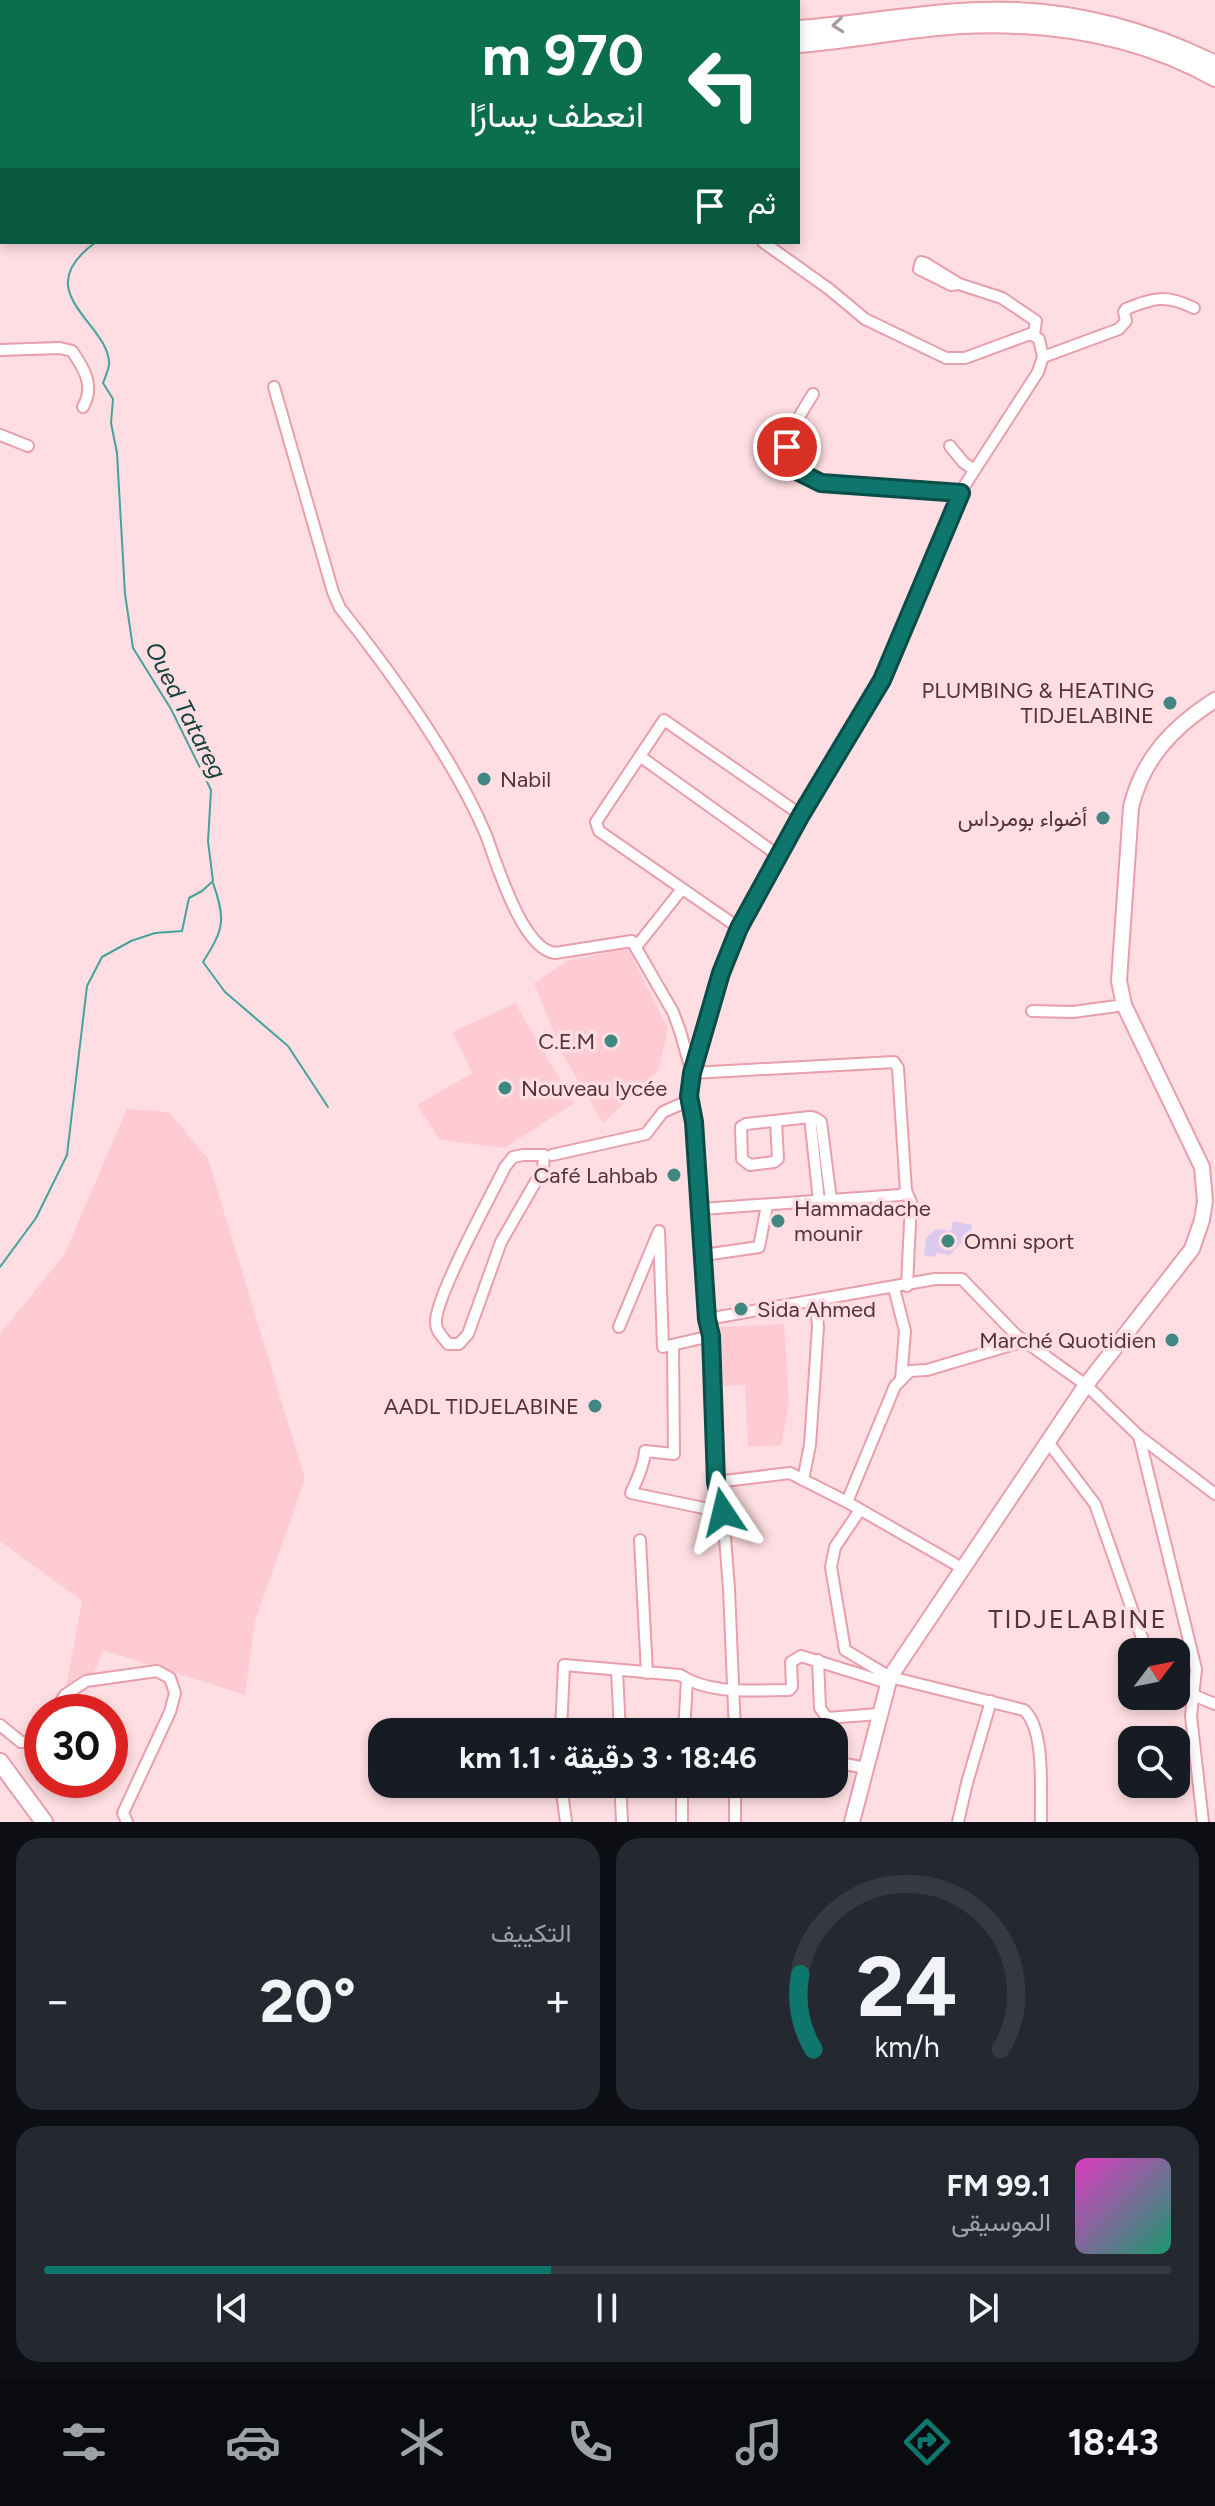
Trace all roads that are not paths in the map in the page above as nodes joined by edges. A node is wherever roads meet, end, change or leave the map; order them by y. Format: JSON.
{"nodes":[{"id":1,"x":800,"y":29,"type":"edge"},
{"id":2,"x":800,"y":44,"type":"edge"},
{"id":3,"x":1215,"y":64,"type":"edge"},
{"id":4,"x":1215,"y":78,"type":"edge"},
{"id":5,"x":766,"y":244,"type":"edge"},
{"id":6,"x":959,"y":284,"type":"dead end"},
{"id":7,"x":1194,"y":308,"type":"dead end"},
{"id":8,"x":1034,"y":334,"type":"junction"},
{"id":9,"x":0,"y":350,"type":"edge"},
{"id":10,"x":1043,"y":357,"type":"junction"},
{"id":11,"x":274,"y":387,"type":"dead end"},
{"id":12,"x":813,"y":394,"type":"dead end"},
{"id":13,"x":83,"y":407,"type":"dead end"},
{"id":14,"x":0,"y":435,"type":"edge"},
{"id":15,"x":28,"y":446,"type":"dead end"},
{"id":16,"x":950,"y":446,"type":"dead end"},
{"id":17,"x":974,"y":470,"type":"junction"},
{"id":18,"x":961,"y":493,"type":"junction"},
{"id":19,"x":1215,"y":700,"type":"edge"},
{"id":20,"x":641,"y":757,"type":"junction"},
{"id":21,"x":801,"y":815,"type":"junction"},
{"id":22,"x":779,"y":856,"type":"junction"},
{"id":23,"x":682,"y":889,"type":"junction"},
{"id":24,"x":739,"y":928,"type":"junction"},
{"id":25,"x":636,"y":947,"type":"junction"},
{"id":26,"x":1124,"y":1005,"type":"junction"},
{"id":27,"x":1032,"y":1011,"type":"dead end"},
{"id":28,"x":692,"y":1073,"type":"junction"},
{"id":29,"x":690,"y":1100,"type":"junction"},
{"id":30,"x":810,"y":1117,"type":"junction"},
{"id":31,"x":776,"y":1121,"type":"junction"},
{"id":32,"x":548,"y":1155,"type":"junction"},
{"id":33,"x":1208,"y":1176,"type":"edge"},
{"id":34,"x":906,"y":1191,"type":"junction"},
{"id":35,"x":831,"y":1200,"type":"junction"},
{"id":36,"x":819,"y":1201,"type":"junction"},
{"id":37,"x":767,"y":1205,"type":"junction"},
{"id":38,"x":701,"y":1209,"type":"junction"},
{"id":39,"x":704,"y":1255,"type":"junction"},
{"id":40,"x":907,"y":1286,"type":"junction"},
{"id":41,"x":894,"y":1288,"type":"junction"},
{"id":42,"x":816,"y":1302,"type":"junction"},
{"id":43,"x":707,"y":1319,"type":"junction"},
{"id":44,"x":619,"y":1327,"type":"dead end"},
{"id":45,"x":711,"y":1336,"type":"junction"},
{"id":46,"x":1025,"y":1341,"type":"junction"},
{"id":47,"x":673,"y":1346,"type":"junction"},
{"id":48,"x":901,"y":1381,"type":"junction"},
{"id":49,"x":1086,"y":1385,"type":"junction"},
{"id":50,"x":1139,"y":1436,"type":"junction"},
{"id":51,"x":1048,"y":1442,"type":"junction"},
{"id":52,"x":803,"y":1480,"type":"junction"},
{"id":53,"x":716,"y":1482,"type":"junction"},
{"id":54,"x":1215,"y":1494,"type":"edge"},
{"id":55,"x":847,"y":1502,"type":"junction"},
{"id":56,"x":860,"y":1510,"type":"junction"},
{"id":57,"x":723,"y":1512,"type":"junction"},
{"id":58,"x":640,"y":1540,"type":"dead end"},
{"id":59,"x":962,"y":1568,"type":"junction"},
{"id":60,"x":1142,"y":1638,"type":"edge"},
{"id":61,"x":818,"y":1660,"type":"junction"},
{"id":62,"x":617,"y":1671,"type":"junction"},
{"id":63,"x":647,"y":1673,"type":"junction"},
{"id":64,"x":687,"y":1680,"type":"junction"},
{"id":65,"x":889,"y":1680,"type":"junction"},
{"id":66,"x":735,"y":1690,"type":"junction"},
{"id":67,"x":66,"y":1694,"type":"edge"},
{"id":68,"x":1190,"y":1694,"type":"edge"},
{"id":69,"x":1195,"y":1696,"type":"junction"},
{"id":70,"x":991,"y":1701,"type":"junction"},
{"id":71,"x":1215,"y":1704,"type":"edge"},
{"id":72,"x":879,"y":1714,"type":"junction"},
{"id":73,"x":562,"y":1718,"type":"edge"},
{"id":74,"x":619,"y":1718,"type":"edge"},
{"id":75,"x":685,"y":1718,"type":"edge"},
{"id":76,"x":735,"y":1718,"type":"edge"},
{"id":77,"x":0,"y":1725,"type":"edge"},
{"id":78,"x":24,"y":1742,"type":"edge"},
{"id":79,"x":0,"y":1762,"type":"edge"},
{"id":80,"x":848,"y":1765,"type":"edge"},
{"id":81,"x":866,"y":1768,"type":"junction"},
{"id":82,"x":0,"y":1778,"type":"edge"},
{"id":83,"x":563,"y":1798,"type":"edge"},
{"id":84,"x":682,"y":1798,"type":"edge"},
{"id":85,"x":735,"y":1798,"type":"edge"},
{"id":86,"x":621,"y":1800,"type":"dead end"},
{"id":87,"x":32,"y":1822,"type":"edge"},
{"id":88,"x":44,"y":1822,"type":"edge"},
{"id":89,"x":127,"y":1822,"type":"edge"},
{"id":90,"x":566,"y":1822,"type":"edge"},
{"id":91,"x":622,"y":1822,"type":"edge"},
{"id":92,"x":682,"y":1822,"type":"edge"},
{"id":93,"x":735,"y":1822,"type":"edge"},
{"id":94,"x":852,"y":1822,"type":"edge"},
{"id":95,"x":958,"y":1822,"type":"edge"},
{"id":96,"x":1041,"y":1822,"type":"edge"},
{"id":97,"x":1203,"y":1822,"type":"edge"}],
"edges":[{"from":3,"to":1,"type":"highway","one_way":true},
{"from":2,"to":4,"type":"highway"},
{"from":5,"to":8,"type":"street"},
{"from":6,"to":8,"type":"street"},
{"from":7,"to":10,"type":"street"},
{"from":8,"to":10,"type":"street"},
{"from":9,"to":13,"type":"street"},
{"from":10,"to":17,"type":"street"},
{"from":11,"to":25,"type":"street"},
{"from":12,"to":18,"type":"street"},
{"from":14,"to":15,"type":"street"},
{"from":16,"to":17,"type":"street"},
{"from":17,"to":18,"type":"street"},
{"from":18,"to":21,"type":"street"},
{"from":19,"to":26,"type":"main road"},
{"from":20,"to":21,"type":"street"},
{"from":20,"to":22,"type":"street"},
{"from":20,"to":23,"type":"street"},
{"from":21,"to":22,"type":"street"},
{"from":22,"to":24,"type":"street"},
{"from":23,"to":24,"type":"street"},
{"from":23,"to":25,"type":"street"},
{"from":24,"to":28,"type":"street"},
{"from":25,"to":28,"type":"street"},
{"from":26,"to":27,"type":"street"},
{"from":26,"to":33,"type":"main road"},
{"from":28,"to":29,"type":"street"},
{"from":28,"to":34,"type":"street"},
{"from":29,"to":32,"type":"street"},
{"from":29,"to":38,"type":"street"},
{"from":30,"to":31,"type":"street"},
{"from":30,"to":35,"type":"street"},
{"from":30,"to":36,"type":"street"},
{"from":31,"to":31,"type":"street"},
{"from":32,"to":32,"type":"street"},
{"from":33,"to":49,"type":"main road"},
{"from":34,"to":35,"type":"street"},
{"from":34,"to":40,"type":"street"},
{"from":35,"to":36,"type":"street"},
{"from":36,"to":37,"type":"street"},
{"from":37,"to":38,"type":"street"},
{"from":37,"to":39,"type":"street"},
{"from":38,"to":39,"type":"street"},
{"from":39,"to":43,"type":"street"},
{"from":40,"to":41,"type":"street"},
{"from":40,"to":46,"type":"street"},
{"from":41,"to":42,"type":"street"},
{"from":41,"to":48,"type":"street"},
{"from":42,"to":43,"type":"street"},
{"from":42,"to":52,"type":"street"},
{"from":43,"to":45,"type":"street"},
{"from":44,"to":47,"type":"street"},
{"from":45,"to":47,"type":"street"},
{"from":45,"to":53,"type":"street"},
{"from":46,"to":48,"type":"street"},
{"from":46,"to":49,"type":"street"},
{"from":47,"to":57,"type":"street"},
{"from":48,"to":55,"type":"street"},
{"from":49,"to":50,"type":"street"},
{"from":49,"to":51,"type":"main road"},
{"from":50,"to":54,"type":"street"},
{"from":50,"to":69,"type":"street"},
{"from":51,"to":59,"type":"main road"},
{"from":51,"to":60,"type":"street"},
{"from":52,"to":53,"type":"street"},
{"from":52,"to":55,"type":"street"},
{"from":53,"to":57,"type":"street"},
{"from":55,"to":56,"type":"street"},
{"from":56,"to":59,"type":"street"},
{"from":56,"to":65,"type":"street"},
{"from":57,"to":66,"type":"street"},
{"from":58,"to":63,"type":"street"},
{"from":59,"to":65,"type":"main road"},
{"from":61,"to":65,"type":"street"},
{"from":61,"to":66,"type":"street"},
{"from":61,"to":72,"type":"street"},
{"from":62,"to":63,"type":"street"},
{"from":62,"to":73,"type":"street"},
{"from":62,"to":74,"type":"street"},
{"from":63,"to":64,"type":"street"},
{"from":64,"to":66,"type":"street"},
{"from":64,"to":75,"type":"street"},
{"from":65,"to":70,"type":"street"},
{"from":65,"to":72,"type":"main road"},
{"from":66,"to":76,"type":"street"},
{"from":67,"to":89,"type":"street"},
{"from":68,"to":69,"type":"street"},
{"from":69,"to":71,"type":"street"},
{"from":69,"to":97,"type":"street"},
{"from":70,"to":95,"type":"street"},
{"from":70,"to":96,"type":"street"},
{"from":72,"to":81,"type":"main road"},
{"from":77,"to":78,"type":"street"},
{"from":79,"to":88,"type":"highway"},
{"from":80,"to":81,"type":"street"},
{"from":81,"to":94,"type":"main road"},
{"from":82,"to":87,"type":"highway"},
{"from":83,"to":90,"type":"street"},
{"from":84,"to":92,"type":"street"},
{"from":85,"to":93,"type":"street"},
{"from":86,"to":91,"type":"street"}]}
